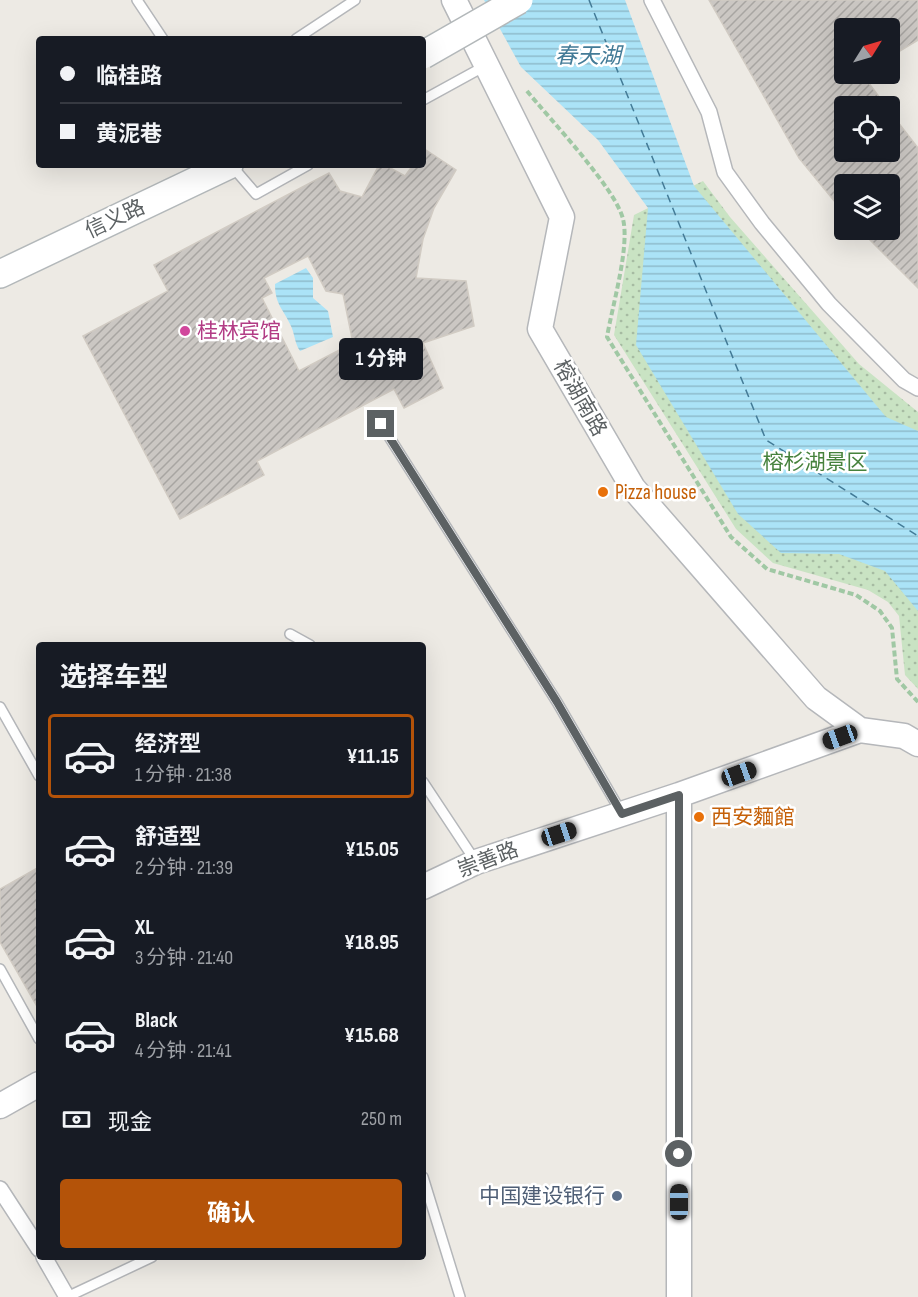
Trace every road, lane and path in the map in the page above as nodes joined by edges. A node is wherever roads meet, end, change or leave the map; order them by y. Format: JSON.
{"nodes":[{"id":1,"x":137,"y":0,"type":"edge"},
{"id":2,"x":355,"y":0,"type":"edge"},
{"id":3,"x":454,"y":0,"type":"edge"},
{"id":4,"x":519,"y":0,"type":"edge"},
{"id":5,"x":652,"y":0,"type":"edge"},
{"id":6,"x":161,"y":36,"type":"edge"},
{"id":7,"x":301,"y":36,"type":"edge"},
{"id":8,"x":426,"y":53,"type":"edge"},
{"id":9,"x":487,"y":64,"type":"junction"},
{"id":10,"x":525,"y":88,"type":"dead end"},
{"id":11,"x":426,"y":98,"type":"edge"},
{"id":12,"x":224,"y":168,"type":"edge"},
{"id":13,"x":233,"y":168,"type":"edge"},
{"id":14,"x":303,"y":168,"type":"edge"},
{"id":15,"x":0,"y":274,"type":"edge"},
{"id":16,"x":918,"y":388,"type":"edge"},
{"id":17,"x":381,"y":424,"type":"dead end"},
{"id":18,"x":290,"y":634,"type":"dead end"},
{"id":19,"x":305,"y":642,"type":"edge"},
{"id":20,"x":918,"y":702,"type":"edge"},
{"id":21,"x":0,"y":707,"type":"edge"},
{"id":22,"x":860,"y":730,"type":"junction"},
{"id":23,"x":918,"y":744,"type":"edge"},
{"id":24,"x":36,"y":771,"type":"edge"},
{"id":25,"x":426,"y":787,"type":"edge"},
{"id":26,"x":679,"y":795,"type":"junction"},
{"id":27,"x":622,"y":814,"type":"junction"},
{"id":28,"x":476,"y":862,"type":"junction"},
{"id":29,"x":426,"y":886,"type":"edge"},
{"id":30,"x":0,"y":969,"type":"edge"},
{"id":31,"x":36,"y":1034,"type":"edge"},
{"id":32,"x":36,"y":1086,"type":"edge"},
{"id":33,"x":0,"y":1106,"type":"edge"},
{"id":34,"x":426,"y":1187,"type":"edge"},
{"id":35,"x":0,"y":1189,"type":"edge"},
{"id":36,"x":36,"y":1244,"type":"edge"},
{"id":37,"x":46,"y":1260,"type":"edge"},
{"id":38,"x":146,"y":1260,"type":"edge"},
{"id":39,"x":67,"y":1297,"type":"edge"},
{"id":40,"x":460,"y":1297,"type":"edge"},
{"id":41,"x":679,"y":1297,"type":"edge"}],
"edges":[{"from":1,"to":6,"type":"lane"},
{"from":2,"to":7,"type":"lane"},
{"from":3,"to":9,"type":"street","name":"榕湖南路"},
{"from":4,"to":8,"type":"main road","bridge":true},
{"from":5,"to":16,"type":"street"},
{"from":9,"to":11,"type":"lane"},
{"from":9,"to":22,"type":"street","name":"榕湖南路"},
{"from":10,"to":20,"type":"path"},
{"from":12,"to":15,"type":"main road","name":"信义路"},
{"from":13,"to":14,"type":"lane"},
{"from":17,"to":27,"type":"lane"},
{"from":18,"to":19,"type":"lane"},
{"from":21,"to":24,"type":"lane"},
{"from":22,"to":23,"type":"street"},
{"from":22,"to":26,"type":"street","name":"崇善路"},
{"from":25,"to":28,"type":"lane"},
{"from":26,"to":27,"type":"street","name":"崇善路"},
{"from":26,"to":41,"type":"street"},
{"from":27,"to":28,"type":"street","name":"崇善路"},
{"from":28,"to":29,"type":"street","name":"崇善路"},
{"from":30,"to":31,"type":"lane"},
{"from":32,"to":33,"type":"street"},
{"from":34,"to":40,"type":"lane"},
{"from":35,"to":36,"type":"street"},
{"from":37,"to":39,"type":"street"},
{"from":38,"to":39,"type":"lane"}]}
